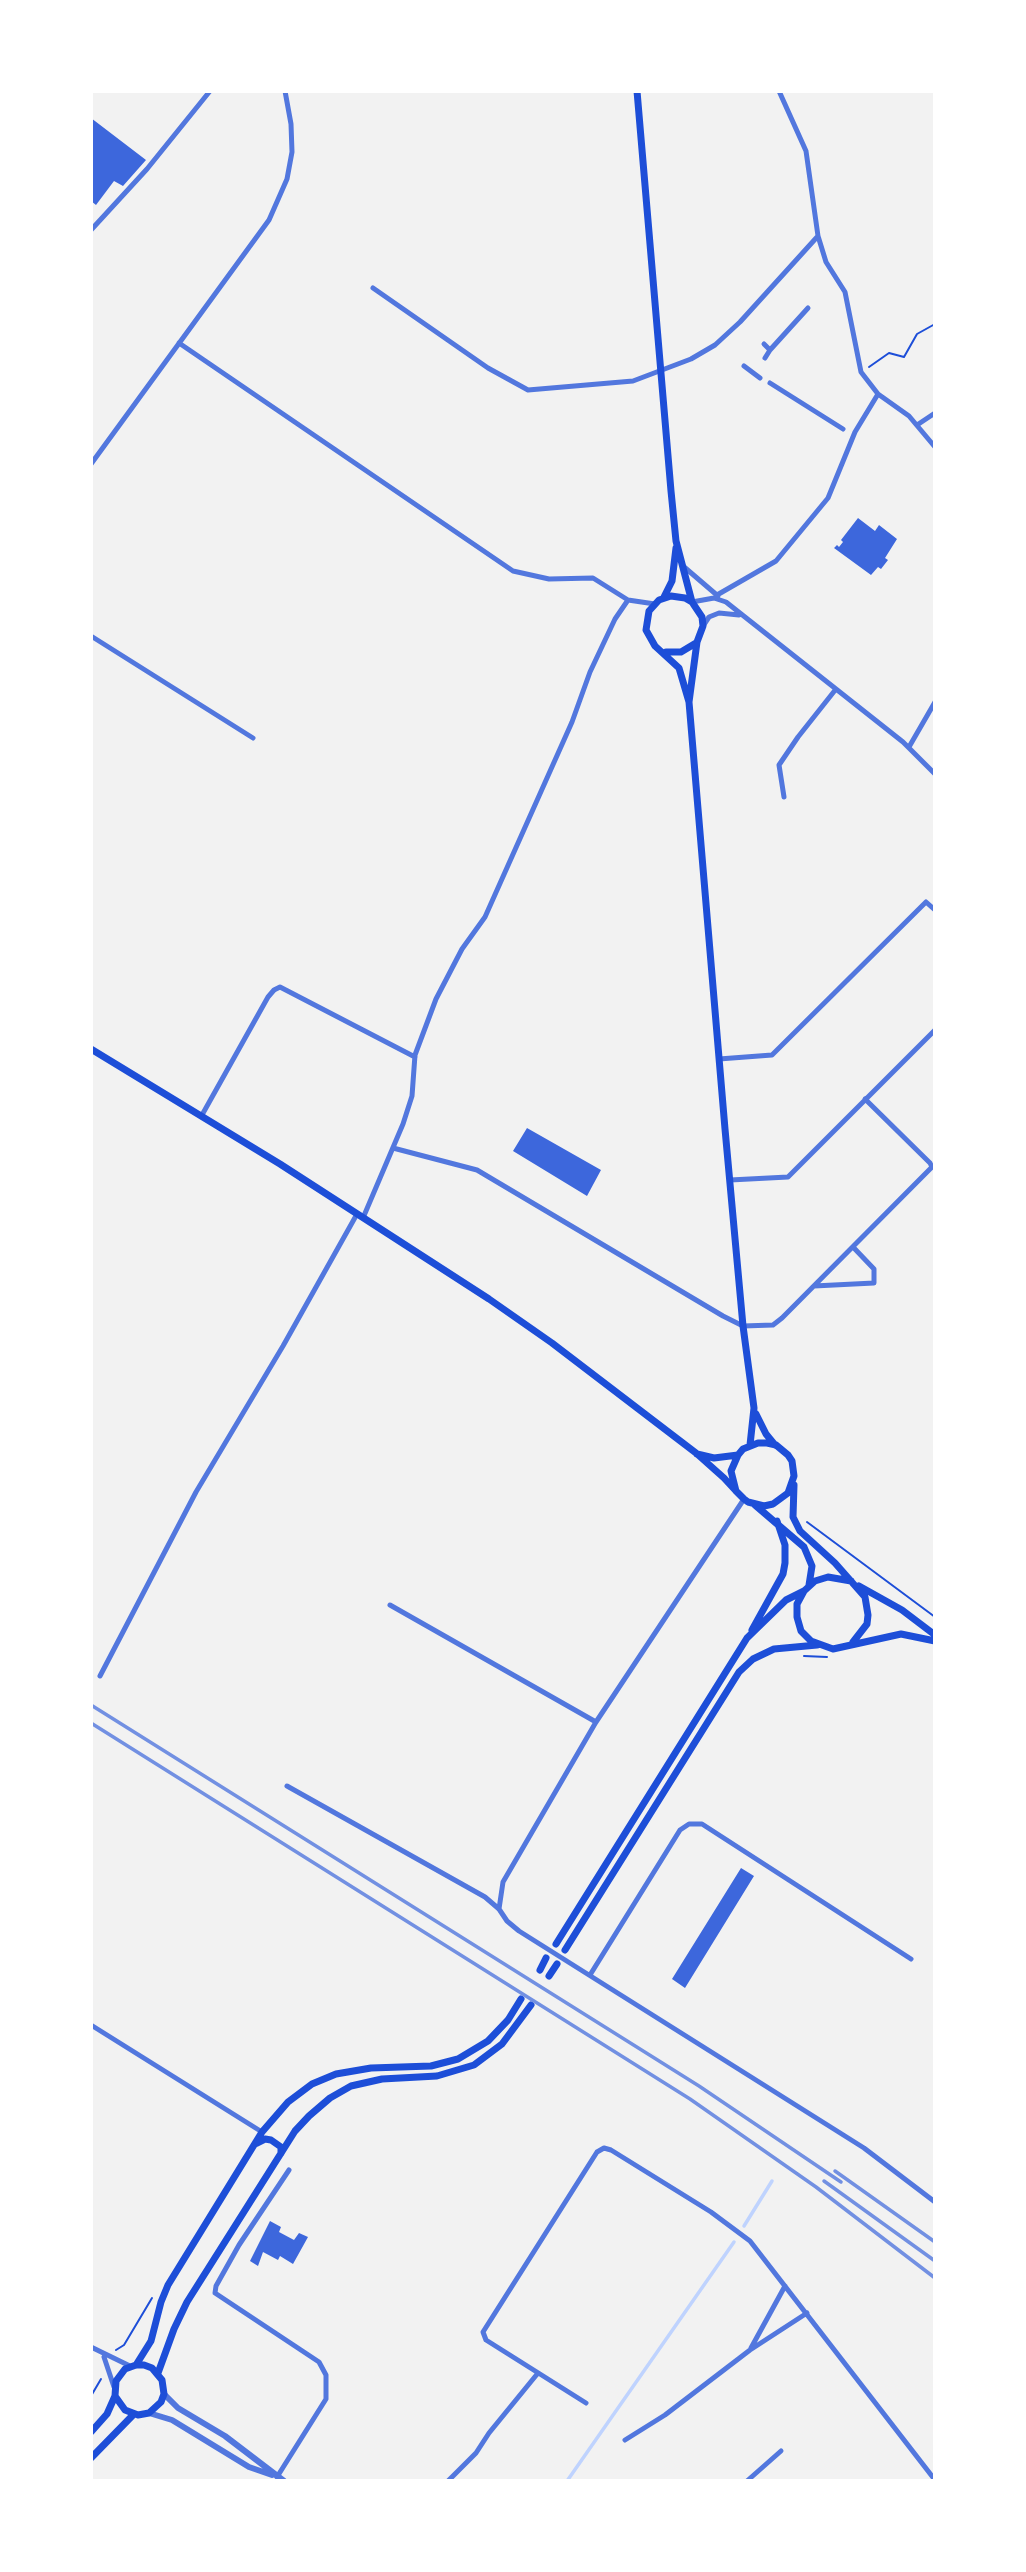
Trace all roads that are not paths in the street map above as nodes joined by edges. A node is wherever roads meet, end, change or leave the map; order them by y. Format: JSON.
{"nodes":[{"id":1,"x":210,"y":91,"type":"edge"},
{"id":2,"x":285,"y":91,"type":"edge"},
{"id":3,"x":637,"y":91,"type":"edge"},
{"id":4,"x":779,"y":91,"type":"edge"},
{"id":5,"x":91,"y":230,"type":"edge"},
{"id":6,"x":818,"y":236,"type":"junction"},
{"id":7,"x":373,"y":288,"type":"dead end"},
{"id":8,"x":808,"y":308,"type":"dead end"},
{"id":9,"x":179,"y":343,"type":"junction"},
{"id":10,"x":764,"y":344,"type":"dead end"},
{"id":11,"x":770,"y":350,"type":"junction"},
{"id":12,"x":765,"y":358,"type":"dead end"},
{"id":13,"x":744,"y":366,"type":"dead end"},
{"id":14,"x":661,"y":371,"type":"junction"},
{"id":15,"x":760,"y":378,"type":"dead end"},
{"id":16,"x":770,"y":383,"type":"dead end"},
{"id":17,"x":878,"y":394,"type":"junction"},
{"id":18,"x":935,"y":413,"type":"edge"},
{"id":19,"x":917,"y":425,"type":"junction"},
{"id":20,"x":843,"y":429,"type":"dead end"},
{"id":21,"x":935,"y":447,"type":"edge"},
{"id":22,"x":91,"y":464,"type":"edge"},
{"id":23,"x":676,"y":541,"type":"junction"},
{"id":24,"x":683,"y":566,"type":"junction"},
{"id":25,"x":717,"y":595,"type":"junction"},
{"id":26,"x":664,"y":598,"type":"junction"},
{"id":27,"x":628,"y":600,"type":"junction"},
{"id":28,"x":692,"y":602,"type":"junction"},
{"id":29,"x":726,"y":602,"type":"junction"},
{"id":30,"x":655,"y":604,"type":"junction"},
{"id":31,"x":751,"y":622,"type":"junction"},
{"id":32,"x":703,"y":626,"type":"junction"},
{"id":33,"x":91,"y":636,"type":"edge"},
{"id":34,"x":697,"y":642,"type":"junction"},
{"id":35,"x":663,"y":651,"type":"junction"},
{"id":36,"x":836,"y":689,"type":"junction"},
{"id":37,"x":689,"y":702,"type":"junction"},
{"id":38,"x":935,"y":704,"type":"edge"},
{"id":39,"x":253,"y":738,"type":"dead end"},
{"id":40,"x":909,"y":747,"type":"junction"},
{"id":41,"x":935,"y":774,"type":"edge"},
{"id":42,"x":784,"y":797,"type":"dead end"},
{"id":43,"x":935,"y":910,"type":"edge"},
{"id":44,"x":935,"y":1030,"type":"edge"},
{"id":45,"x":91,"y":1049,"type":"edge"},
{"id":46,"x":415,"y":1057,"type":"junction"},
{"id":47,"x":719,"y":1059,"type":"junction"},
{"id":48,"x":865,"y":1099,"type":"junction"},
{"id":49,"x":202,"y":1115,"type":"junction"},
{"id":50,"x":393,"y":1148,"type":"junction"},
{"id":51,"x":730,"y":1180,"type":"junction"},
{"id":52,"x":360,"y":1216,"type":"junction"},
{"id":53,"x":853,"y":1247,"type":"junction"},
{"id":54,"x":814,"y":1286,"type":"junction"},
{"id":55,"x":743,"y":1326,"type":"junction"},
{"id":56,"x":754,"y":1408,"type":"junction"},
{"id":57,"x":776,"y":1445,"type":"junction"},
{"id":58,"x":750,"y":1446,"type":"junction"},
{"id":59,"x":696,"y":1453,"type":"junction"},
{"id":60,"x":738,"y":1455,"type":"junction"},
{"id":61,"x":794,"y":1476,"type":"junction"},
{"id":62,"x":736,"y":1491,"type":"junction"},
{"id":63,"x":744,"y":1499,"type":"junction"},
{"id":64,"x":754,"y":1504,"type":"junction"},
{"id":65,"x":777,"y":1521,"type":"junction"},
{"id":66,"x":852,"y":1582,"type":"junction"},
{"id":67,"x":806,"y":1588,"type":"junction"},
{"id":68,"x":390,"y":1605,"type":"dead end"},
{"id":69,"x":935,"y":1635,"type":"edge"},
{"id":70,"x":747,"y":1638,"type":"junction"},
{"id":71,"x":935,"y":1641,"type":"edge"},
{"id":72,"x":850,"y":1644,"type":"junction"},
{"id":73,"x":817,"y":1645,"type":"junction"},
{"id":74,"x":100,"y":1676,"type":"dead end"},
{"id":75,"x":596,"y":1722,"type":"junction"},
{"id":76,"x":287,"y":1786,"type":"dead end"},
{"id":77,"x":499,"y":1909,"type":"junction"},
{"id":78,"x":556,"y":1944,"type":"dead end"},
{"id":79,"x":565,"y":1950,"type":"dead end"},
{"id":80,"x":547,"y":1958,"type":"dead end"},
{"id":81,"x":911,"y":1959,"type":"dead end"},
{"id":82,"x":557,"y":1964,"type":"dead end"},
{"id":83,"x":540,"y":1970,"type":"dead end"},
{"id":84,"x":590,"y":1975,"type":"junction"},
{"id":85,"x":549,"y":1976,"type":"dead end"},
{"id":86,"x":521,"y":2000,"type":"dead end"},
{"id":87,"x":531,"y":2005,"type":"dead end"},
{"id":88,"x":91,"y":2025,"type":"edge"},
{"id":89,"x":262,"y":2132,"type":"junction"},
{"id":90,"x":256,"y":2144,"type":"junction"},
{"id":91,"x":281,"y":2154,"type":"junction"},
{"id":92,"x":289,"y":2170,"type":"dead end"},
{"id":93,"x":935,"y":2202,"type":"edge"},
{"id":94,"x":785,"y":2287,"type":"junction"},
{"id":95,"x":807,"y":2313,"type":"junction"},
{"id":96,"x":91,"y":2347,"type":"edge"},
{"id":97,"x":750,"y":2350,"type":"junction"},
{"id":98,"x":102,"y":2354,"type":"junction"},
{"id":99,"x":133,"y":2366,"type":"junction"},
{"id":100,"x":538,"y":2373,"type":"junction"},
{"id":101,"x":158,"y":2374,"type":"junction"},
{"id":102,"x":115,"y":2393,"type":"junction"},
{"id":103,"x":164,"y":2394,"type":"junction"},
{"id":104,"x":586,"y":2403,"type":"dead end"},
{"id":105,"x":149,"y":2413,"type":"junction"},
{"id":106,"x":134,"y":2414,"type":"junction"},
{"id":107,"x":91,"y":2432,"type":"edge"},
{"id":108,"x":625,"y":2440,"type":"dead end"},
{"id":109,"x":781,"y":2451,"type":"dead end"},
{"id":110,"x":91,"y":2458,"type":"edge"},
{"id":111,"x":280,"y":2479,"type":"edge"},
{"id":112,"x":935,"y":2480,"type":"edge"},
{"id":113,"x":448,"y":2481,"type":"edge"},
{"id":114,"x":747,"y":2481,"type":"edge"}],
"edges":[{"from":1,"to":5,"type":"street"},
{"from":2,"to":9,"type":"street"},
{"from":3,"to":14,"type":"main road"},
{"from":4,"to":6,"type":"street"},
{"from":6,"to":14,"type":"street"},
{"from":6,"to":17,"type":"street"},
{"from":7,"to":14,"type":"street"},
{"from":8,"to":11,"type":"street"},
{"from":9,"to":22,"type":"street"},
{"from":9,"to":27,"type":"street"},
{"from":10,"to":11,"type":"street"},
{"from":11,"to":12,"type":"street"},
{"from":13,"to":15,"type":"street"},
{"from":14,"to":23,"type":"main road"},
{"from":16,"to":20,"type":"street"},
{"from":17,"to":19,"type":"street"},
{"from":17,"to":25,"type":"street"},
{"from":18,"to":19,"type":"street"},
{"from":19,"to":21,"type":"street"},
{"from":23,"to":24,"type":"main road"},
{"from":23,"to":26,"type":"main road"},
{"from":24,"to":25,"type":"street"},
{"from":24,"to":28,"type":"main road"},
{"from":25,"to":29,"type":"street"},
{"from":26,"to":28,"type":"main road"},
{"from":26,"to":30,"type":"main road"},
{"from":27,"to":30,"type":"street"},
{"from":27,"to":46,"type":"street"},
{"from":28,"to":29,"type":"street"},
{"from":28,"to":32,"type":"main road"},
{"from":29,"to":31,"type":"street"},
{"from":30,"to":35,"type":"main road"},
{"from":31,"to":32,"type":"street"},
{"from":31,"to":36,"type":"street"},
{"from":32,"to":34,"type":"main road"},
{"from":33,"to":39,"type":"street"},
{"from":34,"to":35,"type":"main road"},
{"from":34,"to":37,"type":"main road"},
{"from":35,"to":37,"type":"main road"},
{"from":36,"to":40,"type":"street"},
{"from":36,"to":42,"type":"street"},
{"from":37,"to":47,"type":"main road"},
{"from":38,"to":40,"type":"street"},
{"from":40,"to":41,"type":"street"},
{"from":43,"to":47,"type":"street"},
{"from":44,"to":48,"type":"street"},
{"from":45,"to":49,"type":"main road"},
{"from":46,"to":49,"type":"street"},
{"from":46,"to":50,"type":"street"},
{"from":47,"to":51,"type":"main road"},
{"from":48,"to":51,"type":"street"},
{"from":48,"to":53,"type":"street"},
{"from":49,"to":52,"type":"main road"},
{"from":50,"to":52,"type":"street"},
{"from":50,"to":55,"type":"street"},
{"from":51,"to":55,"type":"main road"},
{"from":52,"to":59,"type":"main road"},
{"from":52,"to":74,"type":"street"},
{"from":53,"to":54,"type":"street"},
{"from":53,"to":54,"type":"street"},
{"from":54,"to":55,"type":"street"},
{"from":55,"to":56,"type":"main road"},
{"from":56,"to":57,"type":"main road"},
{"from":56,"to":58,"type":"main road"},
{"from":57,"to":58,"type":"main road"},
{"from":57,"to":61,"type":"main road"},
{"from":58,"to":60,"type":"main road"},
{"from":59,"to":60,"type":"main road"},
{"from":59,"to":62,"type":"main road"},
{"from":60,"to":62,"type":"main road"},
{"from":61,"to":64,"type":"main road"},
{"from":61,"to":66,"type":"main road"},
{"from":62,"to":63,"type":"main road"},
{"from":63,"to":64,"type":"main road"},
{"from":63,"to":75,"type":"street"},
{"from":64,"to":65,"type":"main road"},
{"from":65,"to":67,"type":"main road"},
{"from":65,"to":70,"type":"main road"},
{"from":66,"to":67,"type":"main road"},
{"from":66,"to":69,"type":"main road"},
{"from":66,"to":72,"type":"main road"},
{"from":67,"to":70,"type":"main road"},
{"from":67,"to":73,"type":"main road"},
{"from":68,"to":75,"type":"street"},
{"from":70,"to":78,"type":"main road"},
{"from":71,"to":72,"type":"main road"},
{"from":72,"to":73,"type":"main road"},
{"from":73,"to":79,"type":"main road"},
{"from":75,"to":77,"type":"street"},
{"from":76,"to":77,"type":"street"},
{"from":77,"to":84,"type":"street"},
{"from":80,"to":83,"type":"main road"},
{"from":81,"to":84,"type":"street"},
{"from":82,"to":85,"type":"main road"},
{"from":84,"to":93,"type":"street"},
{"from":86,"to":89,"type":"main road"},
{"from":87,"to":91,"type":"main road"},
{"from":88,"to":89,"type":"street"},
{"from":89,"to":90,"type":"main road"},
{"from":90,"to":91,"type":"main road"},
{"from":90,"to":99,"type":"main road"},
{"from":91,"to":101,"type":"main road"},
{"from":92,"to":111,"type":"street"},
{"from":94,"to":95,"type":"street"},
{"from":94,"to":97,"type":"street"},
{"from":94,"to":100,"type":"street"},
{"from":95,"to":97,"type":"street"},
{"from":95,"to":112,"type":"street"},
{"from":96,"to":98,"type":"street"},
{"from":97,"to":108,"type":"street"},
{"from":98,"to":99,"type":"street"},
{"from":98,"to":102,"type":"street"},
{"from":99,"to":101,"type":"main road"},
{"from":99,"to":102,"type":"main road"},
{"from":100,"to":104,"type":"street"},
{"from":100,"to":113,"type":"street"},
{"from":101,"to":103,"type":"main road"},
{"from":102,"to":106,"type":"main road"},
{"from":102,"to":107,"type":"main road"},
{"from":103,"to":105,"type":"main road"},
{"from":103,"to":111,"type":"street"},
{"from":105,"to":106,"type":"main road"},
{"from":105,"to":111,"type":"street"},
{"from":106,"to":110,"type":"main road"},
{"from":109,"to":114,"type":"street"}]}
